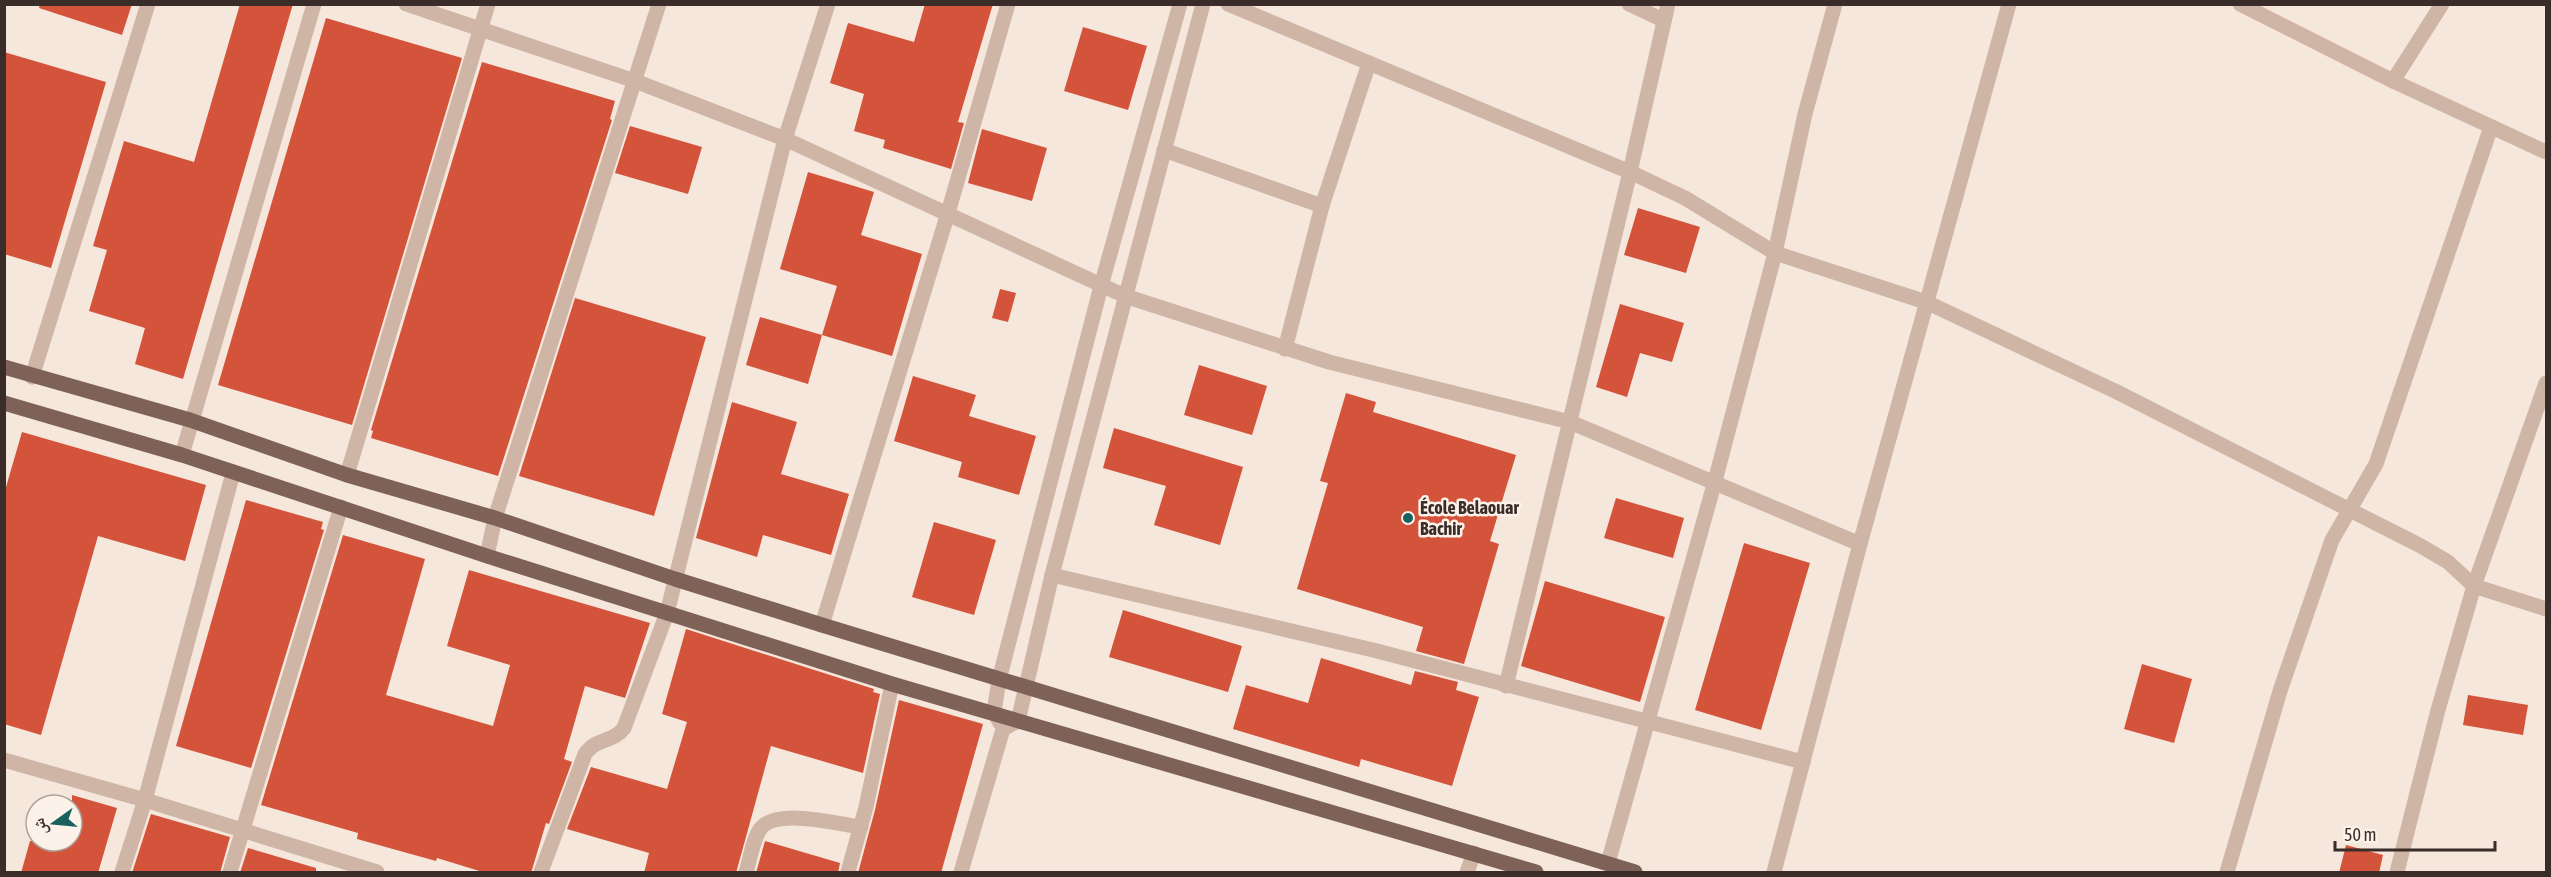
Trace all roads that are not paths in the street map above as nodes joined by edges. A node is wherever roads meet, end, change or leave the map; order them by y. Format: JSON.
{"nodes":[{"id":1,"x":148,"y":4,"type":"edge"},
{"id":2,"x":314,"y":4,"type":"edge"},
{"id":3,"x":406,"y":4,"type":"edge"},
{"id":4,"x":488,"y":4,"type":"edge"},
{"id":5,"x":659,"y":4,"type":"edge"},
{"id":6,"x":828,"y":4,"type":"edge"},
{"id":7,"x":1008,"y":4,"type":"edge"},
{"id":8,"x":1180,"y":4,"type":"edge"},
{"id":9,"x":1203,"y":4,"type":"edge"},
{"id":10,"x":1228,"y":4,"type":"edge"},
{"id":11,"x":1629,"y":4,"type":"edge"},
{"id":12,"x":1668,"y":4,"type":"edge"},
{"id":13,"x":1835,"y":4,"type":"edge"},
{"id":14,"x":2009,"y":4,"type":"edge"},
{"id":15,"x":2240,"y":4,"type":"edge"},
{"id":16,"x":2442,"y":4,"type":"edge"},
{"id":17,"x":1663,"y":20,"type":"junction"},
{"id":18,"x":481,"y":28,"type":"junction"},
{"id":19,"x":1369,"y":63,"type":"junction"},
{"id":20,"x":635,"y":81,"type":"junction"},
{"id":21,"x":2393,"y":81,"type":"junction"},
{"id":22,"x":2491,"y":126,"type":"junction"},
{"id":23,"x":785,"y":139,"type":"junction"},
{"id":24,"x":1164,"y":150,"type":"junction"},
{"id":25,"x":2547,"y":152,"type":"edge"},
{"id":26,"x":1630,"y":172,"type":"junction"},
{"id":27,"x":1322,"y":206,"type":"junction"},
{"id":28,"x":948,"y":213,"type":"junction"},
{"id":29,"x":1775,"y":253,"type":"junction"},
{"id":30,"x":1101,"y":286,"type":"junction"},
{"id":31,"x":1125,"y":296,"type":"junction"},
{"id":32,"x":1926,"y":302,"type":"junction"},
{"id":33,"x":1285,"y":349,"type":"junction"},
{"id":34,"x":4,"y":367,"type":"edge"},
{"id":35,"x":32,"y":377,"type":"junction"},
{"id":36,"x":2547,"y":383,"type":"edge"},
{"id":37,"x":4,"y":403,"type":"edge"},
{"id":38,"x":190,"y":420,"type":"junction"},
{"id":39,"x":1570,"y":422,"type":"junction"},
{"id":40,"x":182,"y":455,"type":"junction"},
{"id":41,"x":232,"y":472,"type":"junction"},
{"id":42,"x":347,"y":475,"type":"junction"},
{"id":43,"x":1715,"y":481,"type":"junction"},
{"id":44,"x":341,"y":507,"type":"junction"},
{"id":45,"x":2349,"y":511,"type":"junction"},
{"id":46,"x":495,"y":518,"type":"junction"},
{"id":47,"x":1860,"y":544,"type":"junction"},
{"id":48,"x":487,"y":556,"type":"junction"},
{"id":49,"x":1052,"y":575,"type":"junction"},
{"id":50,"x":675,"y":579,"type":"junction"},
{"id":51,"x":2474,"y":586,"type":"junction"},
{"id":52,"x":2547,"y":609,"type":"edge"},
{"id":53,"x":667,"y":613,"type":"junction"},
{"id":54,"x":822,"y":625,"type":"junction"},
{"id":55,"x":999,"y":680,"type":"junction"},
{"id":56,"x":892,"y":684,"type":"junction"},
{"id":57,"x":1506,"y":686,"type":"junction"},
{"id":58,"x":1026,"y":687,"type":"junction"},
{"id":59,"x":994,"y":712,"type":"junction"},
{"id":60,"x":1018,"y":721,"type":"junction"},
{"id":61,"x":1646,"y":723,"type":"junction"},
{"id":62,"x":1003,"y":729,"type":"junction"},
{"id":63,"x":4,"y":760,"type":"edge"},
{"id":64,"x":1803,"y":762,"type":"junction"},
{"id":65,"x":145,"y":800,"type":"junction"},
{"id":66,"x":861,"y":827,"type":"junction"},
{"id":67,"x":243,"y":831,"type":"junction"},
{"id":68,"x":1474,"y":852,"type":"junction"},
{"id":69,"x":1608,"y":863,"type":"junction"},
{"id":70,"x":122,"y":873,"type":"edge"},
{"id":71,"x":230,"y":873,"type":"edge"},
{"id":72,"x":377,"y":873,"type":"edge"},
{"id":73,"x":541,"y":873,"type":"edge"},
{"id":74,"x":746,"y":873,"type":"edge"},
{"id":75,"x":848,"y":873,"type":"edge"},
{"id":76,"x":961,"y":873,"type":"edge"},
{"id":77,"x":1467,"y":873,"type":"edge"},
{"id":78,"x":1536,"y":873,"type":"edge"},
{"id":79,"x":1635,"y":873,"type":"edge"},
{"id":80,"x":1774,"y":873,"type":"edge"},
{"id":81,"x":2227,"y":873,"type":"edge"},
{"id":82,"x":2397,"y":873,"type":"edge"}],
"edges":[{"from":1,"to":35,"type":"street"},
{"from":2,"to":38,"type":"street"},
{"from":3,"to":18,"type":"street"},
{"from":4,"to":18,"type":"street"},
{"from":5,"to":20,"type":"street"},
{"from":6,"to":23,"type":"street"},
{"from":7,"to":28,"type":"street"},
{"from":8,"to":30,"type":"street"},
{"from":9,"to":24,"type":"street"},
{"from":10,"to":19,"type":"street"},
{"from":11,"to":17,"type":"street"},
{"from":12,"to":17,"type":"street"},
{"from":13,"to":29,"type":"street"},
{"from":14,"to":32,"type":"street"},
{"from":15,"to":21,"type":"street"},
{"from":16,"to":21,"type":"street"},
{"from":17,"to":26,"type":"street"},
{"from":18,"to":20,"type":"street"},
{"from":18,"to":42,"type":"street"},
{"from":19,"to":26,"type":"street"},
{"from":19,"to":27,"type":"street"},
{"from":20,"to":23,"type":"street"},
{"from":20,"to":46,"type":"street"},
{"from":21,"to":22,"type":"street"},
{"from":22,"to":25,"type":"street"},
{"from":22,"to":45,"type":"street"},
{"from":23,"to":28,"type":"street"},
{"from":23,"to":50,"type":"street"},
{"from":24,"to":27,"type":"street"},
{"from":24,"to":31,"type":"street"},
{"from":26,"to":29,"type":"street"},
{"from":26,"to":39,"type":"street"},
{"from":27,"to":33,"type":"street"},
{"from":28,"to":30,"type":"street"},
{"from":28,"to":54,"type":"street"},
{"from":29,"to":32,"type":"street"},
{"from":29,"to":43,"type":"street"},
{"from":30,"to":31,"type":"street"},
{"from":30,"to":55,"type":"street"},
{"from":31,"to":33,"type":"street"},
{"from":31,"to":49,"type":"street"},
{"from":32,"to":45,"type":"street"},
{"from":32,"to":47,"type":"street"},
{"from":33,"to":39,"type":"street"},
{"from":34,"to":35,"type":"main road"},
{"from":35,"to":38,"type":"main road"},
{"from":36,"to":51,"type":"street"},
{"from":37,"to":40,"type":"main road"},
{"from":38,"to":40,"type":"street"},
{"from":38,"to":42,"type":"main road"},
{"from":39,"to":43,"type":"street"},
{"from":39,"to":57,"type":"street"},
{"from":40,"to":41,"type":"main road"},
{"from":41,"to":44,"type":"main road"},
{"from":41,"to":65,"type":"street"},
{"from":42,"to":46,"type":"main road"},
{"from":43,"to":47,"type":"street"},
{"from":43,"to":61,"type":"street"},
{"from":44,"to":48,"type":"main road"},
{"from":44,"to":67,"type":"street"},
{"from":45,"to":51,"type":"street"},
{"from":45,"to":81,"type":"street"},
{"from":46,"to":48,"type":"street"},
{"from":46,"to":50,"type":"main road"},
{"from":47,"to":64,"type":"street"},
{"from":48,"to":53,"type":"main road"},
{"from":49,"to":57,"type":"street"},
{"from":49,"to":58,"type":"street"},
{"from":50,"to":53,"type":"street"},
{"from":50,"to":54,"type":"main road"},
{"from":51,"to":52,"type":"street"},
{"from":51,"to":82,"type":"street"},
{"from":53,"to":56,"type":"main road"},
{"from":53,"to":73,"type":"street"},
{"from":54,"to":55,"type":"main road"},
{"from":55,"to":58,"type":"main road"},
{"from":55,"to":59,"type":"street"},
{"from":56,"to":59,"type":"main road"},
{"from":56,"to":66,"type":"street"},
{"from":57,"to":61,"type":"street"},
{"from":58,"to":60,"type":"street"},
{"from":58,"to":69,"type":"main road"},
{"from":59,"to":60,"type":"main road"},
{"from":59,"to":62,"type":"street"},
{"from":60,"to":62,"type":"street"},
{"from":60,"to":68,"type":"main road"},
{"from":61,"to":64,"type":"street"},
{"from":61,"to":69,"type":"street"},
{"from":62,"to":76,"type":"street"},
{"from":63,"to":65,"type":"street"},
{"from":64,"to":80,"type":"street"},
{"from":65,"to":67,"type":"street"},
{"from":65,"to":70,"type":"street"},
{"from":66,"to":74,"type":"street"},
{"from":66,"to":75,"type":"street"},
{"from":67,"to":71,"type":"street"},
{"from":67,"to":72,"type":"street"},
{"from":68,"to":77,"type":"street"},
{"from":68,"to":78,"type":"main road"},
{"from":69,"to":79,"type":"main road"}]}
